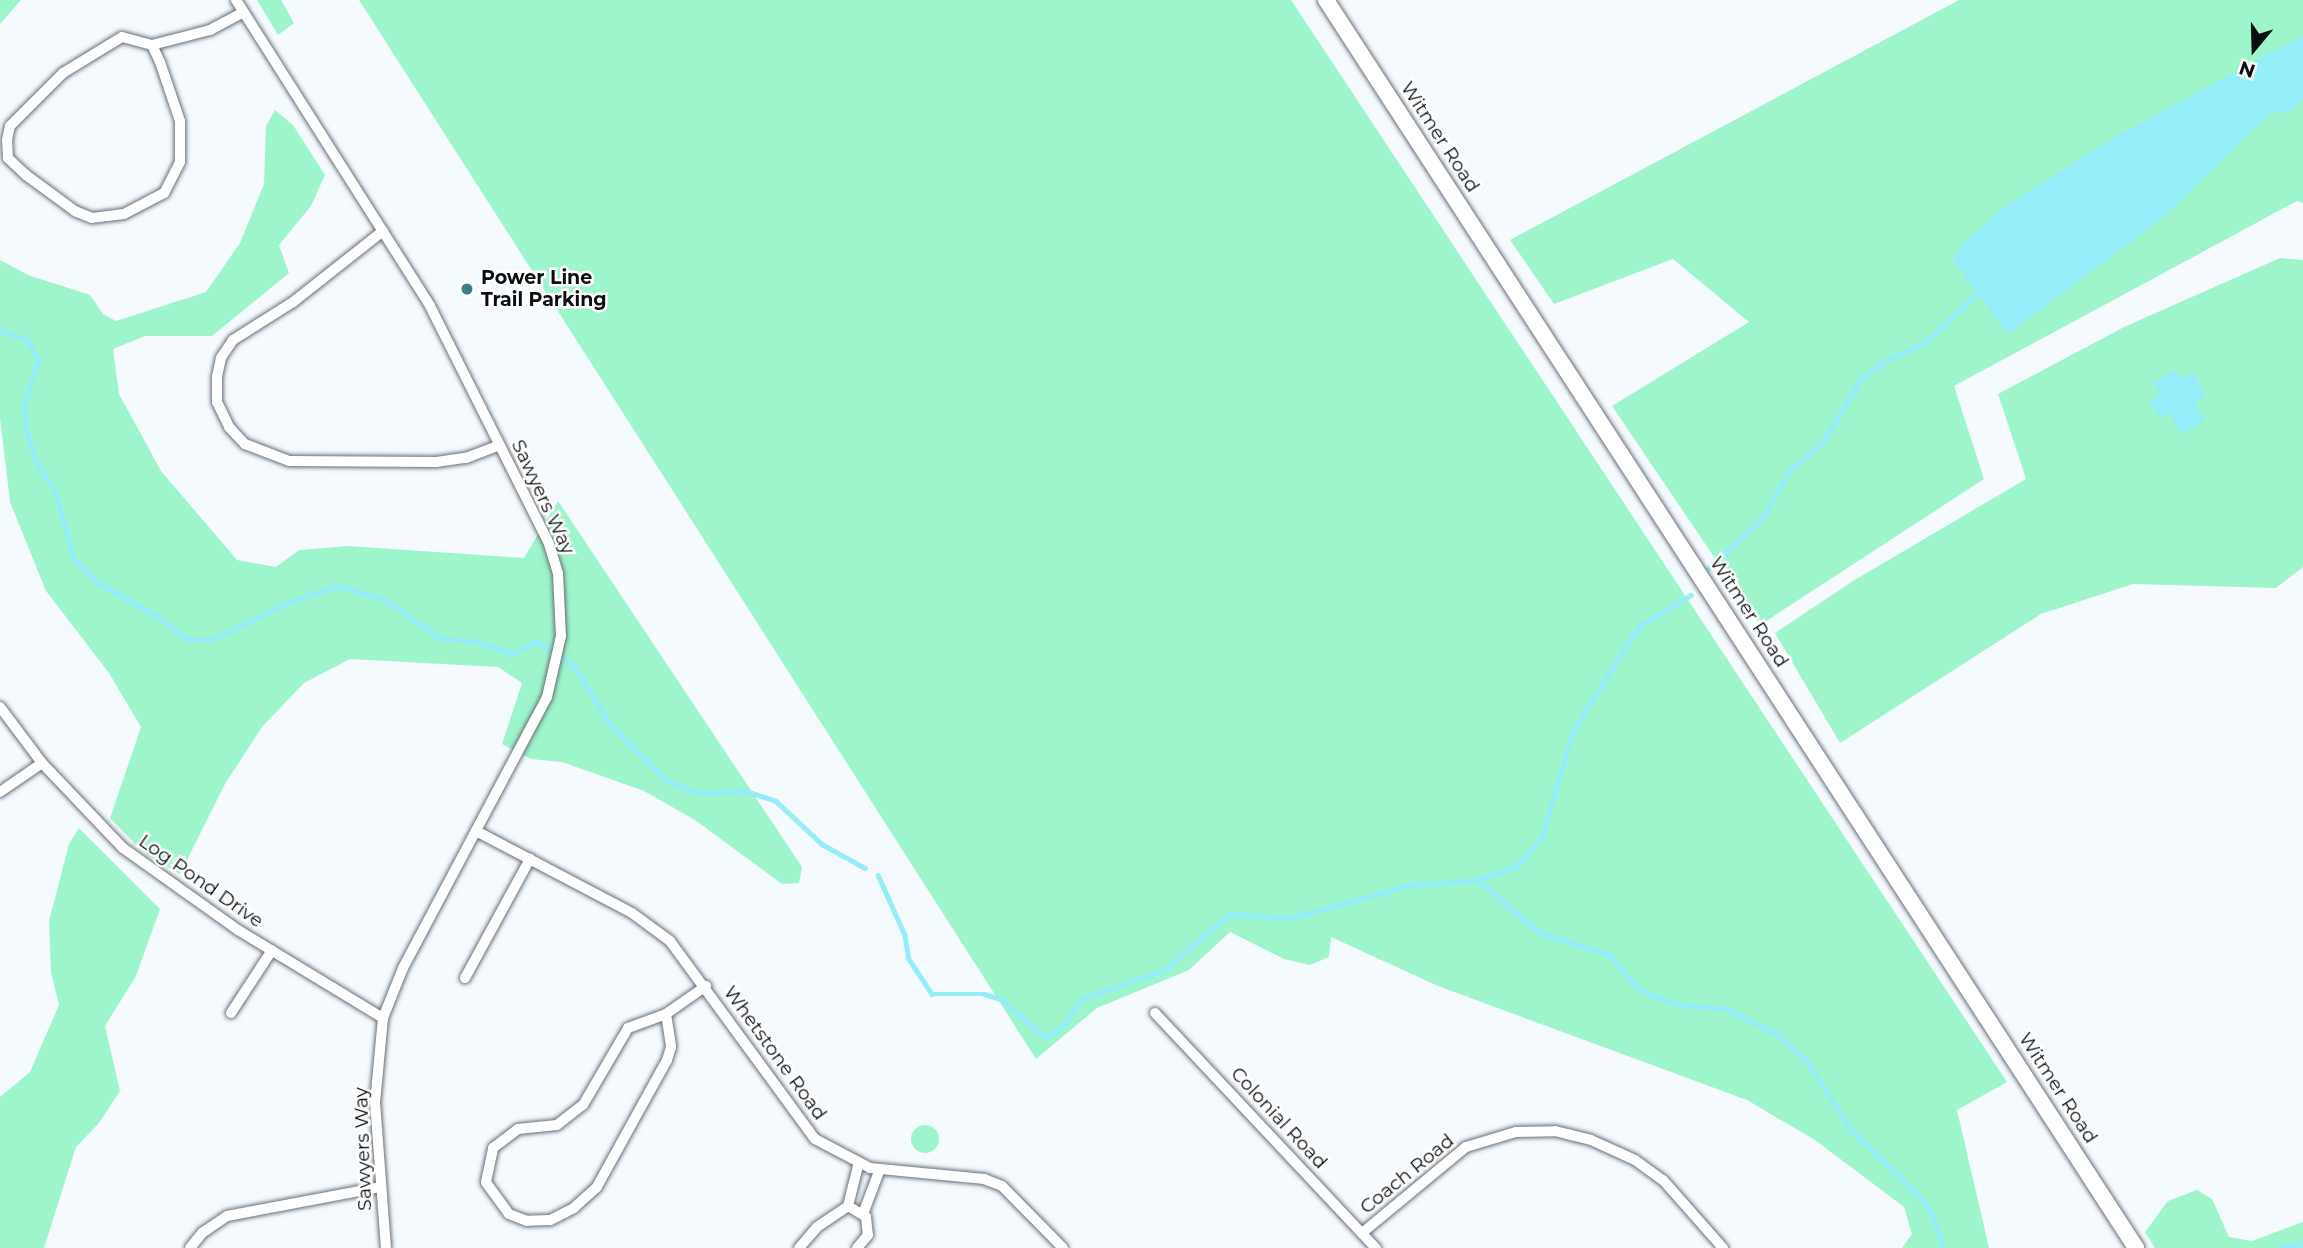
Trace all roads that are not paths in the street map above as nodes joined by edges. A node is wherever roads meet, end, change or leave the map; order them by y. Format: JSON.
{"nodes":[{"id":1,"x":236,"y":0,"type":"edge"},
{"id":2,"x":1326,"y":0,"type":"edge"},
{"id":3,"x":244,"y":12,"type":"junction"},
{"id":4,"x":152,"y":46,"type":"junction"},
{"id":5,"x":383,"y":231,"type":"junction"},
{"id":6,"x":500,"y":445,"type":"junction"},
{"id":7,"x":0,"y":707,"type":"edge"},
{"id":8,"x":43,"y":763,"type":"junction"},
{"id":9,"x":0,"y":792,"type":"edge"},
{"id":10,"x":476,"y":831,"type":"junction"},
{"id":11,"x":530,"y":859,"type":"junction"},
{"id":12,"x":272,"y":950,"type":"junction"},
{"id":13,"x":465,"y":978,"type":"dead end"},
{"id":14,"x":706,"y":986,"type":"junction"},
{"id":15,"x":231,"y":1013,"type":"dead end"},
{"id":16,"x":1155,"y":1013,"type":"dead end"},
{"id":17,"x":666,"y":1014,"type":"junction"},
{"id":18,"x":383,"y":1018,"type":"junction"},
{"id":19,"x":859,"y":1162,"type":"junction"},
{"id":20,"x":880,"y":1169,"type":"junction"},
{"id":21,"x":381,"y":1187,"type":"junction"},
{"id":22,"x":848,"y":1206,"type":"junction"},
{"id":23,"x":863,"y":1214,"type":"junction"},
{"id":24,"x":1362,"y":1233,"type":"junction"},
{"id":25,"x":190,"y":1248,"type":"edge"},
{"id":26,"x":386,"y":1248,"type":"edge"},
{"id":27,"x":799,"y":1248,"type":"edge"},
{"id":28,"x":857,"y":1248,"type":"edge"},
{"id":29,"x":1063,"y":1248,"type":"edge"},
{"id":30,"x":1376,"y":1248,"type":"edge"},
{"id":31,"x":1723,"y":1248,"type":"edge"},
{"id":32,"x":2136,"y":1248,"type":"edge"}],
"edges":[{"from":1,"to":3,"type":"street","name":"Sawyers Way"},
{"from":2,"to":32,"type":"street","name":"Witmer Road"},
{"from":3,"to":4,"type":"street"},
{"from":3,"to":5,"type":"street","name":"Sawyers Way"},
{"from":4,"to":4,"type":"street"},
{"from":5,"to":6,"type":"street","name":"Sawyers Way"},
{"from":5,"to":6,"type":"street"},
{"from":6,"to":10,"type":"street","name":"Sawyers Way"},
{"from":7,"to":8,"type":"street","name":"Log Pond Drive"},
{"from":8,"to":9,"type":"street"},
{"from":8,"to":12,"type":"street","name":"Log Pond Drive"},
{"from":10,"to":11,"type":"street","name":"Whetstone Road"},
{"from":10,"to":18,"type":"street","name":"Sawyers Way"},
{"from":11,"to":13,"type":"street"},
{"from":11,"to":14,"type":"street","name":"Whetstone Road"},
{"from":12,"to":15,"type":"street"},
{"from":12,"to":18,"type":"street","name":"Log Pond Drive"},
{"from":14,"to":17,"type":"street"},
{"from":14,"to":19,"type":"street","name":"Whetstone Road"},
{"from":16,"to":24,"type":"street","name":"Colonial Road"},
{"from":17,"to":17,"type":"street"},
{"from":18,"to":21,"type":"street","name":"Sawyers Way"},
{"from":19,"to":20,"type":"street","name":"Whetstone Road"},
{"from":19,"to":22,"type":"street"},
{"from":20,"to":23,"type":"street"},
{"from":20,"to":29,"type":"street","name":"Whetstone Road"},
{"from":21,"to":25,"type":"street"},
{"from":21,"to":26,"type":"street","name":"Sawyers Way"},
{"from":22,"to":23,"type":"street"},
{"from":22,"to":27,"type":"street"},
{"from":23,"to":28,"type":"street"},
{"from":24,"to":30,"type":"street","name":"Colonial Road"},
{"from":24,"to":31,"type":"street","name":"Coach Road"}]}
